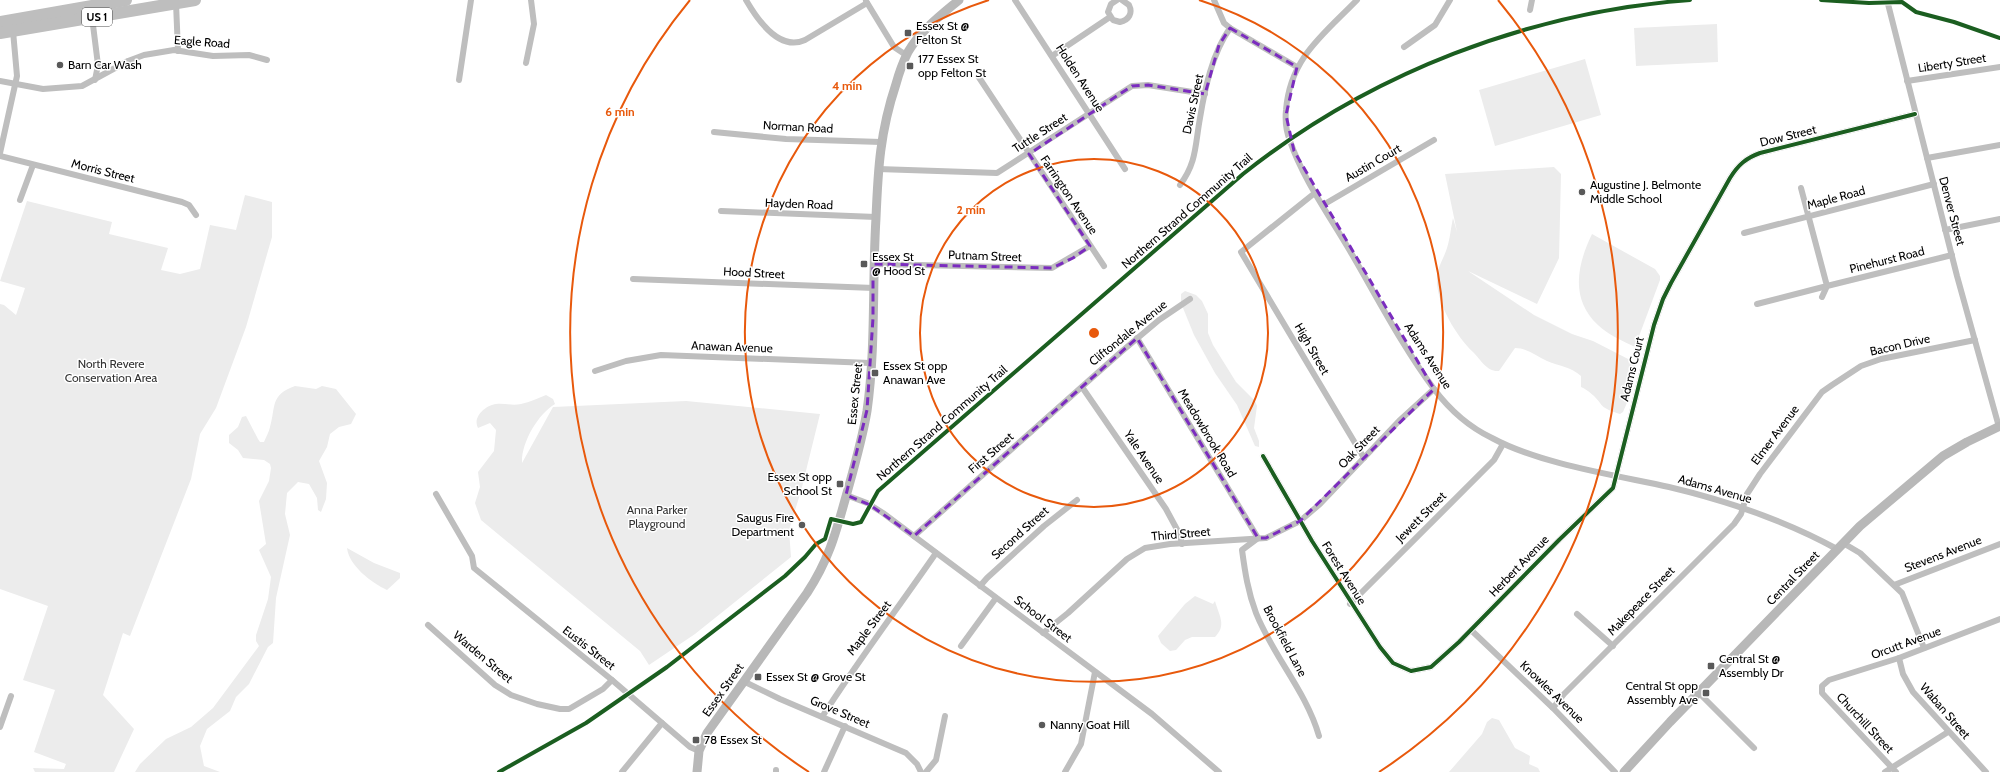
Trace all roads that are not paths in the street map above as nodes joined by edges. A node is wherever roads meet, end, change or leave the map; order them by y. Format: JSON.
{"nodes":[{"id":1,"x":126,"y":0,"type":"edge"},
{"id":2,"x":194,"y":0,"type":"edge"},
{"id":3,"x":471,"y":0,"type":"edge"},
{"id":4,"x":530,"y":0,"type":"edge"},
{"id":5,"x":746,"y":0,"type":"edge"},
{"id":6,"x":959,"y":0,"type":"edge"},
{"id":7,"x":1015,"y":0,"type":"edge"},
{"id":8,"x":1117,"y":0,"type":"edge"},
{"id":9,"x":1122,"y":0,"type":"edge"},
{"id":10,"x":1214,"y":0,"type":"edge"},
{"id":11,"x":1357,"y":0,"type":"edge"},
{"id":12,"x":1450,"y":0,"type":"edge"},
{"id":13,"x":1532,"y":0,"type":"edge"},
{"id":14,"x":1887,"y":0,"type":"edge"},
{"id":15,"x":866,"y":2,"type":"edge"},
{"id":16,"x":176,"y":3,"type":"junction"},
{"id":17,"x":1530,"y":10,"type":"dead end"},
{"id":18,"x":1110,"y":17,"type":"junction"},
{"id":19,"x":92,"y":18,"type":"junction"},
{"id":20,"x":0,"y":22,"type":"edge"},
{"id":21,"x":1230,"y":28,"type":"junction"},
{"id":22,"x":13,"y":31,"type":"junction"},
{"id":23,"x":0,"y":33,"type":"edge"},
{"id":24,"x":1404,"y":47,"type":"dead end"},
{"id":25,"x":249,"y":48,"type":"dead end"},
{"id":26,"x":178,"y":51,"type":"junction"},
{"id":27,"x":249,"y":55,"type":"junction"},
{"id":28,"x":906,"y":55,"type":"junction"},
{"id":29,"x":1052,"y":56,"type":"junction"},
{"id":30,"x":266,"y":60,"type":"dead end"},
{"id":31,"x":526,"y":63,"type":"dead end"},
{"id":32,"x":1296,"y":67,"type":"junction"},
{"id":33,"x":2000,"y":67,"type":"edge"},
{"id":34,"x":978,"y":76,"type":"dead end"},
{"id":35,"x":95,"y":80,"type":"junction"},
{"id":36,"x":458,"y":80,"type":"dead end"},
{"id":37,"x":0,"y":81,"type":"edge"},
{"id":38,"x":1907,"y":81,"type":"junction"},
{"id":39,"x":16,"y":85,"type":"junction"},
{"id":40,"x":1206,"y":94,"type":"junction"},
{"id":41,"x":1090,"y":113,"type":"junction"},
{"id":42,"x":1915,"y":114,"type":"junction"},
{"id":43,"x":714,"y":132,"type":"dead end"},
{"id":44,"x":1434,"y":140,"type":"dead end"},
{"id":45,"x":881,"y":142,"type":"junction"},
{"id":46,"x":2000,"y":145,"type":"edge"},
{"id":47,"x":0,"y":153,"type":"edge"},
{"id":48,"x":1029,"y":154,"type":"junction"},
{"id":49,"x":0,"y":156,"type":"edge"},
{"id":50,"x":1927,"y":158,"type":"junction"},
{"id":51,"x":33,"y":165,"type":"junction"},
{"id":52,"x":878,"y":169,"type":"junction"},
{"id":53,"x":1125,"y":169,"type":"dead end"},
{"id":54,"x":1934,"y":184,"type":"junction"},
{"id":55,"x":1180,"y":185,"type":"dead end"},
{"id":56,"x":1801,"y":188,"type":"dead end"},
{"id":57,"x":1316,"y":192,"type":"junction"},
{"id":58,"x":20,"y":200,"type":"dead end"},
{"id":59,"x":1323,"y":205,"type":"junction"},
{"id":60,"x":721,"y":211,"type":"dead end"},
{"id":61,"x":196,"y":215,"type":"dead end"},
{"id":62,"x":1809,"y":216,"type":"junction"},
{"id":63,"x":876,"y":217,"type":"junction"},
{"id":64,"x":2000,"y":219,"type":"edge"},
{"id":65,"x":1946,"y":230,"type":"junction"},
{"id":66,"x":1744,"y":233,"type":"dead end"},
{"id":67,"x":1090,"y":246,"type":"junction"},
{"id":68,"x":1952,"y":255,"type":"junction"},
{"id":69,"x":873,"y":264,"type":"junction"},
{"id":70,"x":1104,"y":266,"type":"dead end"},
{"id":71,"x":1678,"y":270,"type":"joint"},
{"id":72,"x":633,"y":279,"type":"dead end"},
{"id":73,"x":1827,"y":286,"type":"junction"},
{"id":74,"x":874,"y":288,"type":"junction"},
{"id":75,"x":1822,"y":297,"type":"dead end"},
{"id":76,"x":1190,"y":299,"type":"dead end"},
{"id":77,"x":1757,"y":304,"type":"dead end"},
{"id":78,"x":1137,"y":338,"type":"junction"},
{"id":79,"x":1975,"y":340,"type":"junction"},
{"id":80,"x":870,"y":363,"type":"junction"},
{"id":81,"x":595,"y":371,"type":"dead end"},
{"id":82,"x":1834,"y":383,"type":"joint"},
{"id":83,"x":1082,"y":387,"type":"junction"},
{"id":84,"x":1434,"y":389,"type":"junction"},
{"id":85,"x":2000,"y":426,"type":"edge"},
{"id":86,"x":1504,"y":444,"type":"junction"},
{"id":87,"x":1263,"y":456,"type":"dead end"},
{"id":88,"x":1364,"y":458,"type":"junction"},
{"id":89,"x":1616,"y":476,"type":"junction"},
{"id":90,"x":436,"y":494,"type":"dead end"},
{"id":91,"x":846,"y":495,"type":"junction"},
{"id":92,"x":1076,"y":500,"type":"dead end"},
{"id":93,"x":1743,"y":507,"type":"junction"},
{"id":94,"x":1300,"y":521,"type":"junction"},
{"id":95,"x":914,"y":536,"type":"junction"},
{"id":96,"x":1258,"y":538,"type":"junction"},
{"id":97,"x":1182,"y":544,"type":"junction"},
{"id":98,"x":2000,"y":544,"type":"edge"},
{"id":99,"x":1840,"y":546,"type":"junction"},
{"id":100,"x":936,"y":552,"type":"junction"},
{"id":101,"x":1894,"y":585,"type":"junction"},
{"id":102,"x":980,"y":586,"type":"junction"},
{"id":103,"x":996,"y":598,"type":"junction"},
{"id":104,"x":1350,"y":604,"type":"junction"},
{"id":105,"x":1577,"y":614,"type":"dead end"},
{"id":106,"x":2000,"y":619,"type":"edge"},
{"id":107,"x":428,"y":626,"type":"dead end"},
{"id":108,"x":1471,"y":630,"type":"junction"},
{"id":109,"x":1043,"y":633,"type":"junction"},
{"id":110,"x":961,"y":646,"type":"dead end"},
{"id":111,"x":1613,"y":646,"type":"junction"},
{"id":112,"x":1924,"y":648,"type":"junction"},
{"id":113,"x":1899,"y":658,"type":"junction"},
{"id":114,"x":1431,"y":667,"type":"joint"},
{"id":115,"x":1095,"y":672,"type":"junction"},
{"id":116,"x":612,"y":680,"type":"junction"},
{"id":117,"x":743,"y":681,"type":"junction"},
{"id":118,"x":1821,"y":688,"type":"joint"},
{"id":119,"x":1698,"y":692,"type":"junction"},
{"id":120,"x":11,"y":696,"type":"dead end"},
{"id":121,"x":1553,"y":708,"type":"junction"},
{"id":122,"x":822,"y":716,"type":"junction"},
{"id":123,"x":945,"y":716,"type":"dead end"},
{"id":124,"x":1,"y":719,"type":"edge"},
{"id":125,"x":662,"y":723,"type":"junction"},
{"id":126,"x":845,"y":726,"type":"junction"},
{"id":127,"x":0,"y":727,"type":"edge"},
{"id":128,"x":1948,"y":732,"type":"junction"},
{"id":129,"x":1319,"y":736,"type":"dead end"},
{"id":130,"x":1754,"y":748,"type":"dead end"},
{"id":131,"x":699,"y":752,"type":"junction"},
{"id":132,"x":1894,"y":770,"type":"edge"},
{"id":133,"x":622,"y":772,"type":"edge"},
{"id":134,"x":697,"y":772,"type":"edge"},
{"id":135,"x":824,"y":772,"type":"edge"},
{"id":136,"x":921,"y":772,"type":"edge"},
{"id":137,"x":926,"y":772,"type":"edge"},
{"id":138,"x":1065,"y":772,"type":"edge"},
{"id":139,"x":1219,"y":772,"type":"edge"},
{"id":140,"x":1615,"y":772,"type":"edge"},
{"id":141,"x":1624,"y":772,"type":"edge"},
{"id":142,"x":1885,"y":772,"type":"edge"},
{"id":143,"x":1986,"y":772,"type":"edge"}],
"edges":[{"from":1,"to":20,"type":"highway","number":"US 1"},
{"from":2,"to":16,"type":"highway","number":"US 1"},
{"from":3,"to":36,"type":"street"},
{"from":4,"to":31,"type":"street"},
{"from":5,"to":15,"type":"street"},
{"from":6,"to":28,"type":"main road","name":"Essex Street"},
{"from":7,"to":29,"type":"street","name":"Holden Avenue"},
{"from":8,"to":18,"type":"street"},
{"from":9,"to":18,"type":"street"},
{"from":10,"to":21,"type":"street"},
{"from":11,"to":32,"type":"street","name":"Adams Avenue"},
{"from":12,"to":24,"type":"street"},
{"from":13,"to":17,"type":"street"},
{"from":14,"to":38,"type":"street","name":"Denver Street"},
{"from":15,"to":28,"type":"street"},
{"from":16,"to":19,"type":"highway","number":"US 1"},
{"from":16,"to":26,"type":"street"},
{"from":18,"to":29,"type":"street"},
{"from":19,"to":22,"type":"highway","number":"US 1"},
{"from":19,"to":35,"type":"street"},
{"from":21,"to":32,"type":"street"},
{"from":21,"to":40,"type":"street","name":"Davis Street"},
{"from":22,"to":23,"type":"highway","number":"US 1"},
{"from":22,"to":39,"type":"street"},
{"from":25,"to":27,"type":"street"},
{"from":26,"to":27,"type":"street","name":"Eagle Road"},
{"from":26,"to":35,"type":"street","name":"Eagle Road"},
{"from":27,"to":30,"type":"street","name":"Eagle Road"},
{"from":28,"to":45,"type":"main road","name":"Essex Street"},
{"from":29,"to":41,"type":"street","name":"Holden Avenue"},
{"from":32,"to":57,"type":"street","name":"Adams Avenue"},
{"from":33,"to":38,"type":"street","name":"Liberty Street"},
{"from":34,"to":48,"type":"street","name":"Farrington Avenue"},
{"from":35,"to":39,"type":"street","name":"Eagle Road"},
{"from":37,"to":39,"type":"street","name":"Eagle Road"},
{"from":38,"to":42,"type":"street","name":"Denver Street"},
{"from":39,"to":47,"type":"street"},
{"from":40,"to":41,"type":"street","name":"Tuttle Street"},
{"from":40,"to":55,"type":"street","name":"Davis Street"},
{"from":41,"to":48,"type":"street","name":"Tuttle Street"},
{"from":41,"to":53,"type":"street","name":"Holden Avenue"},
{"from":42,"to":50,"type":"street","name":"Denver Street"},
{"from":42,"to":71,"type":"street","name":"Dow Street"},
{"from":43,"to":45,"type":"street","name":"Norman Road"},
{"from":44,"to":59,"type":"street","name":"Austin Court"},
{"from":45,"to":52,"type":"main road","name":"Essex Street"},
{"from":46,"to":50,"type":"street"},
{"from":48,"to":52,"type":"street","name":"Tuttle Street"},
{"from":48,"to":67,"type":"street","name":"Farrington Avenue"},
{"from":49,"to":51,"type":"street","name":"Morris Street"},
{"from":50,"to":54,"type":"street","name":"Denver Street"},
{"from":51,"to":58,"type":"street"},
{"from":51,"to":61,"type":"street","name":"Morris Street"},
{"from":52,"to":63,"type":"main road","name":"Essex Street"},
{"from":54,"to":62,"type":"street","name":"Maple Road"},
{"from":54,"to":65,"type":"street","name":"Denver Street"},
{"from":56,"to":62,"type":"street"},
{"from":57,"to":59,"type":"street","name":"Adams Avenue"},
{"from":57,"to":88,"type":"street","name":"High Street"},
{"from":59,"to":84,"type":"street","name":"Adams Avenue"},
{"from":60,"to":63,"type":"street","name":"Hayden Road"},
{"from":62,"to":66,"type":"street","name":"Maple Road"},
{"from":62,"to":73,"type":"street"},
{"from":63,"to":69,"type":"main road","name":"Essex Street"},
{"from":64,"to":65,"type":"street"},
{"from":65,"to":68,"type":"street","name":"Denver Street"},
{"from":67,"to":69,"type":"street","name":"Putnam Street"},
{"from":67,"to":70,"type":"street","name":"Farrington Avenue"},
{"from":68,"to":73,"type":"street","name":"Pinehurst Road"},
{"from":68,"to":79,"type":"street","name":"Denver Street"},
{"from":69,"to":74,"type":"main road","name":"Essex Street"},
{"from":71,"to":89,"type":"street","name":"Adams Court"},
{"from":72,"to":74,"type":"street","name":"Hood Street"},
{"from":73,"to":75,"type":"street"},
{"from":73,"to":77,"type":"street","name":"Pinehurst Road"},
{"from":74,"to":80,"type":"main road","name":"Essex Street"},
{"from":76,"to":78,"type":"street","name":"Cliftondale Avenue"},
{"from":78,"to":83,"type":"street","name":"Cliftondale Avenue"},
{"from":78,"to":96,"type":"street","name":"Meadowbrook Road"},
{"from":79,"to":82,"type":"street","name":"Bacon Drive"},
{"from":79,"to":85,"type":"street","name":"Denver Street"},
{"from":80,"to":81,"type":"street","name":"Anawan Avenue"},
{"from":80,"to":91,"type":"main road","name":"Essex Street"},
{"from":82,"to":93,"type":"street","name":"Elmer Avenue"},
{"from":83,"to":95,"type":"street","name":"First Street"},
{"from":83,"to":97,"type":"street","name":"Yale Avenue"},
{"from":84,"to":86,"type":"street","name":"Adams Avenue"},
{"from":84,"to":88,"type":"street","name":"Oak Street"},
{"from":85,"to":99,"type":"main road","name":"Central Street"},
{"from":86,"to":89,"type":"street","name":"Adams Avenue"},
{"from":86,"to":104,"type":"street","name":"Jewett Street"},
{"from":87,"to":94,"type":"street","name":"Forest Avenue"},
{"from":88,"to":94,"type":"street","name":"Oak Street"},
{"from":89,"to":93,"type":"street","name":"Adams Avenue"},
{"from":89,"to":108,"type":"street","name":"Herbert Avenue"},
{"from":90,"to":116,"type":"street","name":"Eustis Street"},
{"from":91,"to":95,"type":"street","name":"School Street"},
{"from":91,"to":117,"type":"main road","name":"Essex Street"},
{"from":92,"to":102,"type":"street","name":"Second Street"},
{"from":93,"to":99,"type":"street","name":"Adams Avenue"},
{"from":93,"to":111,"type":"street","name":"Makepeace Street"},
{"from":94,"to":96,"type":"street","name":"Third Street"},
{"from":94,"to":104,"type":"street","name":"Forest Avenue"},
{"from":95,"to":100,"type":"street","name":"School Street"},
{"from":96,"to":97,"type":"street","name":"Third Street"},
{"from":96,"to":129,"type":"street","name":"Brookfield Lane"},
{"from":97,"to":109,"type":"street","name":"Third Street"},
{"from":98,"to":101,"type":"street","name":"Stevens Avenue"},
{"from":99,"to":101,"type":"street","name":"Adams Avenue"},
{"from":99,"to":119,"type":"main road","name":"Central Street"},
{"from":100,"to":102,"type":"street","name":"School Street"},
{"from":100,"to":122,"type":"street","name":"Maple Street"},
{"from":101,"to":112,"type":"street","name":"Adams Avenue"},
{"from":102,"to":103,"type":"street","name":"School Street"},
{"from":103,"to":109,"type":"street","name":"School Street"},
{"from":103,"to":110,"type":"street"},
{"from":104,"to":114,"type":"street","name":"Forest Avenue"},
{"from":105,"to":111,"type":"street"},
{"from":106,"to":112,"type":"street","name":"Orcutt Avenue"},
{"from":107,"to":116,"type":"street","name":"Warden Street"},
{"from":108,"to":114,"type":"street","name":"Herbert Avenue"},
{"from":108,"to":121,"type":"street","name":"Knowles Avenue"},
{"from":109,"to":115,"type":"street","name":"School Street"},
{"from":111,"to":121,"type":"street","name":"Makepeace Street"},
{"from":112,"to":113,"type":"street","name":"Orcutt Avenue"},
{"from":113,"to":118,"type":"street","name":"Orcutt Avenue"},
{"from":113,"to":128,"type":"street","name":"Waban Street"},
{"from":115,"to":138,"type":"street"},
{"from":115,"to":139,"type":"street","name":"School Street"},
{"from":116,"to":125,"type":"street","name":"Eustis Street"},
{"from":117,"to":122,"type":"street","name":"Grove Street"},
{"from":117,"to":131,"type":"main road","name":"Essex Street"},
{"from":118,"to":132,"type":"street","name":"Churchill Street"},
{"from":119,"to":130,"type":"street"},
{"from":119,"to":141,"type":"main road","name":"Central Street"},
{"from":120,"to":124,"type":"street"},
{"from":121,"to":140,"type":"street","name":"Knowles Avenue"},
{"from":122,"to":126,"type":"street","name":"Grove Street"},
{"from":123,"to":137,"type":"street"},
{"from":124,"to":127,"type":"street"},
{"from":125,"to":131,"type":"street","name":"Eustis Street"},
{"from":125,"to":133,"type":"street"},
{"from":126,"to":135,"type":"street"},
{"from":126,"to":136,"type":"street","name":"Grove Street"},
{"from":128,"to":132,"type":"street"},
{"from":128,"to":143,"type":"street","name":"Waban Street"},
{"from":131,"to":134,"type":"main road","name":"Essex Street"},
{"from":132,"to":142,"type":"street"}]}
